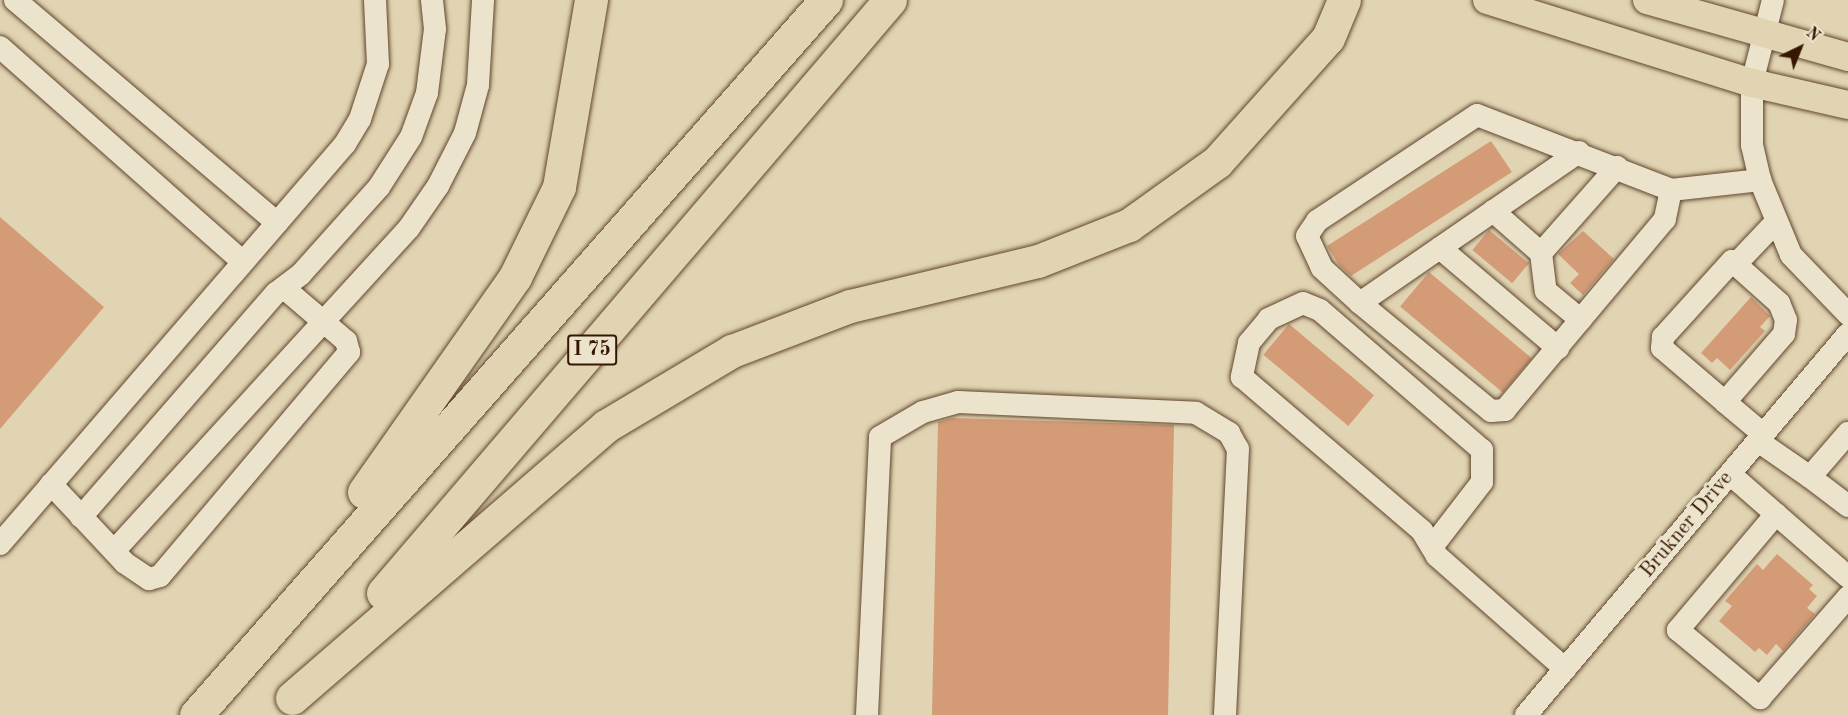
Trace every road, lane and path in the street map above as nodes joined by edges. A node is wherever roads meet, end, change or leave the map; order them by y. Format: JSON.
{"nodes":[{"id":1,"x":15,"y":0,"type":"edge"},
{"id":2,"x":375,"y":0,"type":"edge"},
{"id":3,"x":432,"y":0,"type":"edge"},
{"id":4,"x":483,"y":0,"type":"edge"},
{"id":5,"x":591,"y":0,"type":"edge"},
{"id":6,"x":826,"y":0,"type":"edge"},
{"id":7,"x":890,"y":0,"type":"edge"},
{"id":8,"x":1344,"y":0,"type":"edge"},
{"id":9,"x":1487,"y":0,"type":"edge"},
{"id":10,"x":1647,"y":0,"type":"edge"},
{"id":11,"x":1773,"y":0,"type":"edge"},
{"id":12,"x":1765,"y":32,"type":"junction"},
{"id":13,"x":0,"y":47,"type":"edge"},
{"id":14,"x":1848,"y":57,"type":"edge"},
{"id":15,"x":1752,"y":83,"type":"junction"},
{"id":16,"x":1848,"y":105,"type":"edge"},
{"id":17,"x":1579,"y":152,"type":"junction"},
{"id":18,"x":1617,"y":167,"type":"junction"},
{"id":19,"x":1760,"y":180,"type":"junction"},
{"id":20,"x":1671,"y":190,"type":"junction"},
{"id":21,"x":1493,"y":212,"type":"junction"},
{"id":22,"x":1774,"y":224,"type":"junction"},
{"id":23,"x":272,"y":229,"type":"junction"},
{"id":24,"x":1440,"y":248,"type":"junction"},
{"id":25,"x":1541,"y":253,"type":"junction"},
{"id":26,"x":243,"y":262,"type":"junction"},
{"id":27,"x":1736,"y":264,"type":"junction"},
{"id":28,"x":284,"y":288,"type":"junction"},
{"id":29,"x":1360,"y":303,"type":"junction"},
{"id":30,"x":1848,"y":314,"type":"edge"},
{"id":31,"x":1581,"y":320,"type":"junction"},
{"id":32,"x":323,"y":322,"type":"junction"},
{"id":33,"x":1848,"y":334,"type":"edge"},
{"id":34,"x":1558,"y":348,"type":"junction"},
{"id":35,"x":1725,"y":402,"type":"junction"},
{"id":36,"x":1848,"y":433,"type":"edge"},
{"id":37,"x":1760,"y":438,"type":"junction"},
{"id":38,"x":1730,"y":474,"type":"junction"},
{"id":39,"x":1810,"y":477,"type":"junction"},
{"id":40,"x":51,"y":484,"type":"junction"},
{"id":41,"x":1848,"y":506,"type":"edge"},
{"id":42,"x":1776,"y":514,"type":"junction"},
{"id":43,"x":81,"y":517,"type":"junction"},
{"id":44,"x":0,"y":544,"type":"edge"},
{"id":45,"x":1432,"y":548,"type":"junction"},
{"id":46,"x":114,"y":551,"type":"junction"},
{"id":47,"x":1848,"y":577,"type":"edge"},
{"id":48,"x":1848,"y":597,"type":"edge"},
{"id":49,"x":246,"y":657,"type":"junction"},
{"id":50,"x":1565,"y":669,"type":"junction"},
{"id":51,"x":285,"y":707,"type":"edge"},
{"id":52,"x":196,"y":715,"type":"edge"},
{"id":53,"x":867,"y":715,"type":"edge"},
{"id":54,"x":1225,"y":715,"type":"edge"},
{"id":55,"x":1526,"y":715,"type":"edge"}],
"edges":[{"from":1,"to":23,"type":"street"},
{"from":2,"to":23,"type":"street"},
{"from":3,"to":28,"type":"street"},
{"from":4,"to":32,"type":"street"},
{"from":5,"to":49,"type":"highway"},
{"from":6,"to":49,"type":"highway","number":"I 75"},
{"from":7,"to":51,"type":"highway","number":"I 75"},
{"from":8,"to":51,"type":"highway"},
{"from":9,"to":15,"type":"main road"},
{"from":10,"to":12,"type":"main road"},
{"from":11,"to":12,"type":"street"},
{"from":12,"to":14,"type":"main road"},
{"from":12,"to":15,"type":"street"},
{"from":13,"to":26,"type":"street"},
{"from":15,"to":16,"type":"main road"},
{"from":15,"to":19,"type":"street"},
{"from":17,"to":18,"type":"street"},
{"from":17,"to":21,"type":"street"},
{"from":17,"to":29,"type":"street"},
{"from":18,"to":20,"type":"street"},
{"from":18,"to":25,"type":"street"},
{"from":19,"to":20,"type":"street"},
{"from":19,"to":22,"type":"street"},
{"from":20,"to":31,"type":"street"},
{"from":21,"to":24,"type":"street"},
{"from":21,"to":25,"type":"street"},
{"from":22,"to":27,"type":"street"},
{"from":22,"to":30,"type":"street"},
{"from":23,"to":26,"type":"street"},
{"from":24,"to":29,"type":"street"},
{"from":24,"to":34,"type":"street"},
{"from":25,"to":31,"type":"street"},
{"from":26,"to":40,"type":"street"},
{"from":27,"to":35,"type":"street"},
{"from":27,"to":35,"type":"street"},
{"from":28,"to":32,"type":"street"},
{"from":28,"to":43,"type":"street"},
{"from":29,"to":34,"type":"street"},
{"from":31,"to":34,"type":"street"},
{"from":32,"to":46,"type":"street"},
{"from":32,"to":46,"type":"street"},
{"from":33,"to":37,"type":"street","name":"Brukner Drive"},
{"from":35,"to":37,"type":"street"},
{"from":36,"to":39,"type":"street"},
{"from":37,"to":38,"type":"street","name":"Brukner Drive"},
{"from":37,"to":39,"type":"street"},
{"from":38,"to":42,"type":"street"},
{"from":38,"to":50,"type":"street","name":"Brukner Drive"},
{"from":39,"to":41,"type":"street"},
{"from":40,"to":43,"type":"street"},
{"from":40,"to":44,"type":"street"},
{"from":42,"to":47,"type":"street"},
{"from":42,"to":48,"type":"street"},
{"from":43,"to":46,"type":"street"},
{"from":45,"to":45,"type":"street"},
{"from":45,"to":50,"type":"street"},
{"from":49,"to":52,"type":"highway","number":"I 75"},
{"from":50,"to":55,"type":"street","name":"Brukner Drive"},
{"from":53,"to":54,"type":"street"}]}
